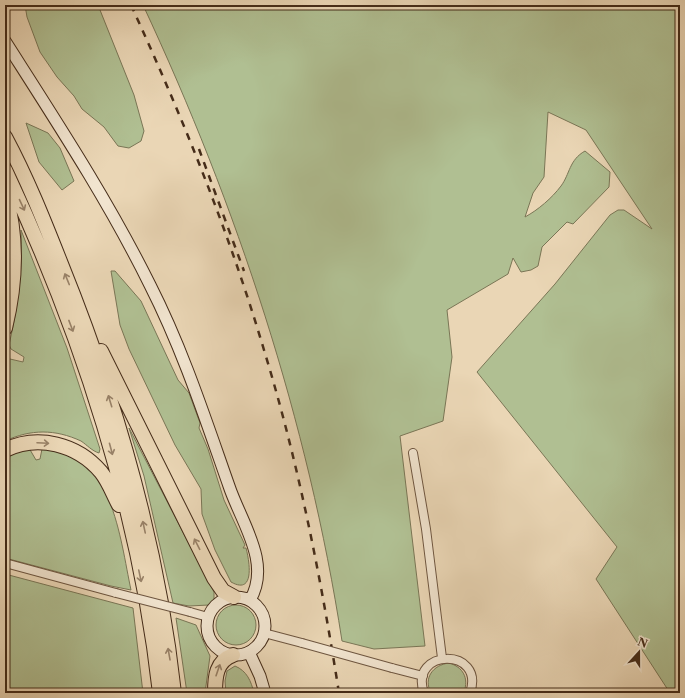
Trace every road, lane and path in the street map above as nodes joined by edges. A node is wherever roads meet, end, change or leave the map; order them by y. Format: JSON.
{"nodes":[{"id":1,"x":5,"y":41,"type":"edge"},
{"id":2,"x":5,"y":137,"type":"edge"},
{"id":3,"x":5,"y":170,"type":"edge"},
{"id":4,"x":5,"y":193,"type":"edge"},
{"id":5,"x":79,"y":309,"type":"junction"},
{"id":6,"x":5,"y":328,"type":"edge"},
{"id":7,"x":5,"y":450,"type":"edge"},
{"id":8,"x":413,"y":453,"type":"dead end"},
{"id":9,"x":132,"y":533,"type":"junction"},
{"id":10,"x":5,"y":563,"type":"edge"},
{"id":11,"x":234,"y":597,"type":"junction"},
{"id":12,"x":250,"y":600,"type":"junction"},
{"id":13,"x":208,"y":617,"type":"junction"},
{"id":14,"x":264,"y":633,"type":"junction"},
{"id":15,"x":249,"y":652,"type":"junction"},
{"id":16,"x":233,"y":654,"type":"junction"},
{"id":17,"x":442,"y":658,"type":"junction"},
{"id":18,"x":423,"y":676,"type":"junction"},
{"id":19,"x":160,"y":693,"type":"edge"},
{"id":20,"x":174,"y":693,"type":"edge"},
{"id":21,"x":214,"y":693,"type":"edge"},
{"id":22,"x":265,"y":693,"type":"edge"},
{"id":23,"x":424,"y":693,"type":"edge"},
{"id":24,"x":470,"y":693,"type":"edge"}],
"edges":[{"from":1,"to":12,"type":"street"},
{"from":5,"to":2,"type":"highway","one_way":true},
{"from":3,"to":9,"type":"highway","one_way":true},
{"from":4,"to":6,"type":"highway"},
{"from":11,"to":5,"type":"highway","one_way":true},
{"from":20,"to":5,"type":"highway","one_way":true},
{"from":7,"to":9,"type":"highway","one_way":true},
{"from":8,"to":17,"type":"street"},
{"from":9,"to":19,"type":"highway","one_way":true},
{"from":10,"to":13,"type":"street","bridge":true},
{"from":11,"to":12,"type":"street"},
{"from":11,"to":13,"type":"street"},
{"from":12,"to":14,"type":"street"},
{"from":13,"to":16,"type":"street"},
{"from":14,"to":15,"type":"street"},
{"from":14,"to":18,"type":"street","bridge":true},
{"from":15,"to":16,"type":"street"},
{"from":15,"to":22,"type":"street"},
{"from":21,"to":16,"type":"highway","one_way":true},
{"from":17,"to":18,"type":"street"},
{"from":17,"to":24,"type":"street"},
{"from":18,"to":23,"type":"street"}]}
